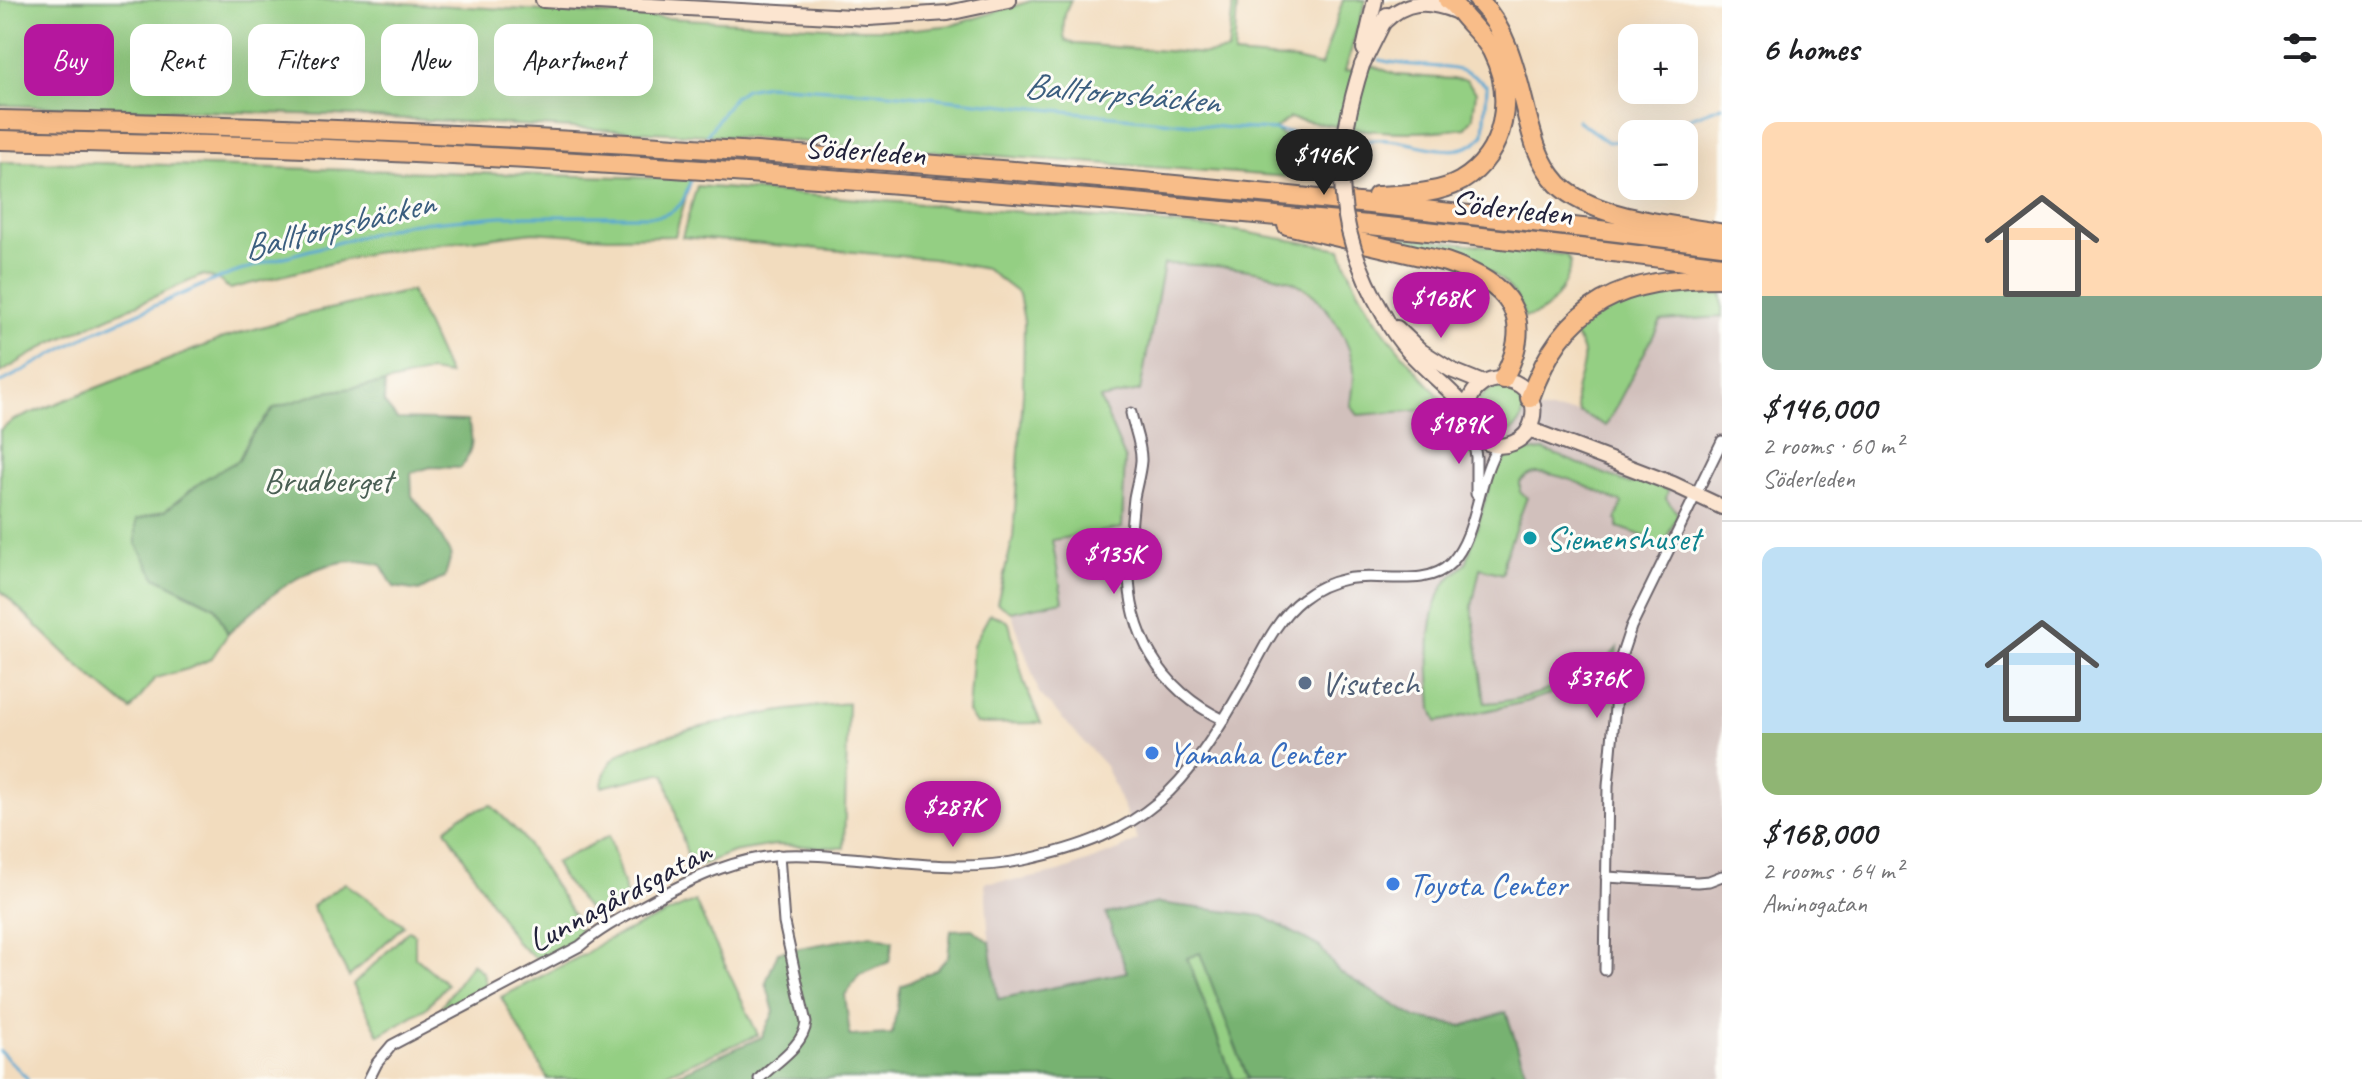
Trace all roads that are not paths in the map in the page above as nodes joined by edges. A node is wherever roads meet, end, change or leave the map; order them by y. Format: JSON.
{"nodes":[{"id":1,"x":543,"y":0,"type":"edge"},
{"id":2,"x":1009,"y":0,"type":"edge"},
{"id":3,"x":1375,"y":0,"type":"edge"},
{"id":4,"x":1396,"y":0,"type":"edge"},
{"id":5,"x":1478,"y":0,"type":"edge"},
{"id":6,"x":1455,"y":7,"type":"edge"},
{"id":7,"x":1384,"y":22,"type":"junction"},
{"id":8,"x":1362,"y":65,"type":"junction"},
{"id":9,"x":0,"y":120,"type":"edge"},
{"id":10,"x":0,"y":140,"type":"edge"},
{"id":11,"x":1325,"y":199,"type":"junction"},
{"id":12,"x":1227,"y":211,"type":"junction"},
{"id":13,"x":1722,"y":234,"type":"edge"},
{"id":14,"x":1722,"y":245,"type":"edge"},
{"id":15,"x":1722,"y":266,"type":"edge"},
{"id":16,"x":1722,"y":278,"type":"edge"},
{"id":17,"x":1386,"y":319,"type":"junction"},
{"id":18,"x":1503,"y":379,"type":"junction"},
{"id":19,"x":1483,"y":383,"type":"junction"},
{"id":20,"x":1530,"y":398,"type":"junction"},
{"id":21,"x":1467,"y":409,"type":"junction"},
{"id":22,"x":1131,"y":413,"type":"dead end"},
{"id":23,"x":1471,"y":429,"type":"junction"},
{"id":24,"x":1529,"y":429,"type":"junction"},
{"id":25,"x":1722,"y":441,"type":"edge"},
{"id":26,"x":1499,"y":445,"type":"junction"},
{"id":27,"x":1696,"y":494,"type":"junction"},
{"id":28,"x":1476,"y":501,"type":"junction"},
{"id":29,"x":1722,"y":507,"type":"edge"},
{"id":30,"x":1224,"y":720,"type":"junction"},
{"id":31,"x":779,"y":855,"type":"junction"},
{"id":32,"x":1722,"y":876,"type":"edge"},
{"id":33,"x":1606,"y":877,"type":"junction"},
{"id":34,"x":1605,"y":970,"type":"dead end"},
{"id":35,"x":369,"y":1079,"type":"edge"},
{"id":36,"x":759,"y":1079,"type":"edge"}],
"edges":[{"from":1,"to":2,"type":"main road"},
{"from":3,"to":8,"type":"main road"},
{"from":4,"to":7,"type":"main road"},
{"from":5,"to":13,"type":"highway"},
{"from":6,"to":7,"type":"main road"},
{"from":6,"to":11,"type":"highway"},
{"from":7,"to":8,"type":"main road"},
{"from":8,"to":17,"type":"main road","bridge":true},
{"from":9,"to":11,"type":"highway","name":"Söderleden"},
{"from":10,"to":12,"type":"highway","name":"Söderleden"},
{"from":11,"to":14,"type":"highway","name":"Söderleden"},
{"from":12,"to":15,"type":"highway","name":"Söderleden"},
{"from":12,"to":18,"type":"highway"},
{"from":16,"to":20,"type":"highway"},
{"from":17,"to":19,"type":"main road"},
{"from":17,"to":21,"type":"main road"},
{"from":18,"to":19,"type":"main road"},
{"from":18,"to":20,"type":"main road"},
{"from":19,"to":21,"type":"main road"},
{"from":20,"to":24,"type":"main road"},
{"from":21,"to":23,"type":"main road"},
{"from":22,"to":30,"type":"street"},
{"from":23,"to":26,"type":"main road"},
{"from":23,"to":28,"type":"street","name":"Lunnagårdsgatan"},
{"from":24,"to":26,"type":"main road"},
{"from":24,"to":27,"type":"main road"},
{"from":25,"to":27,"type":"street"},
{"from":26,"to":28,"type":"street","name":"Lunnagårdsgatan"},
{"from":27,"to":29,"type":"main road"},
{"from":27,"to":33,"type":"street"},
{"from":28,"to":30,"type":"street","name":"Lunnagårdsgatan"},
{"from":30,"to":31,"type":"street","name":"Lunnagårdsgatan"},
{"from":31,"to":35,"type":"street","name":"Lunnagårdsgatan"},
{"from":31,"to":36,"type":"street"},
{"from":32,"to":33,"type":"street"},
{"from":33,"to":34,"type":"street"}]}
